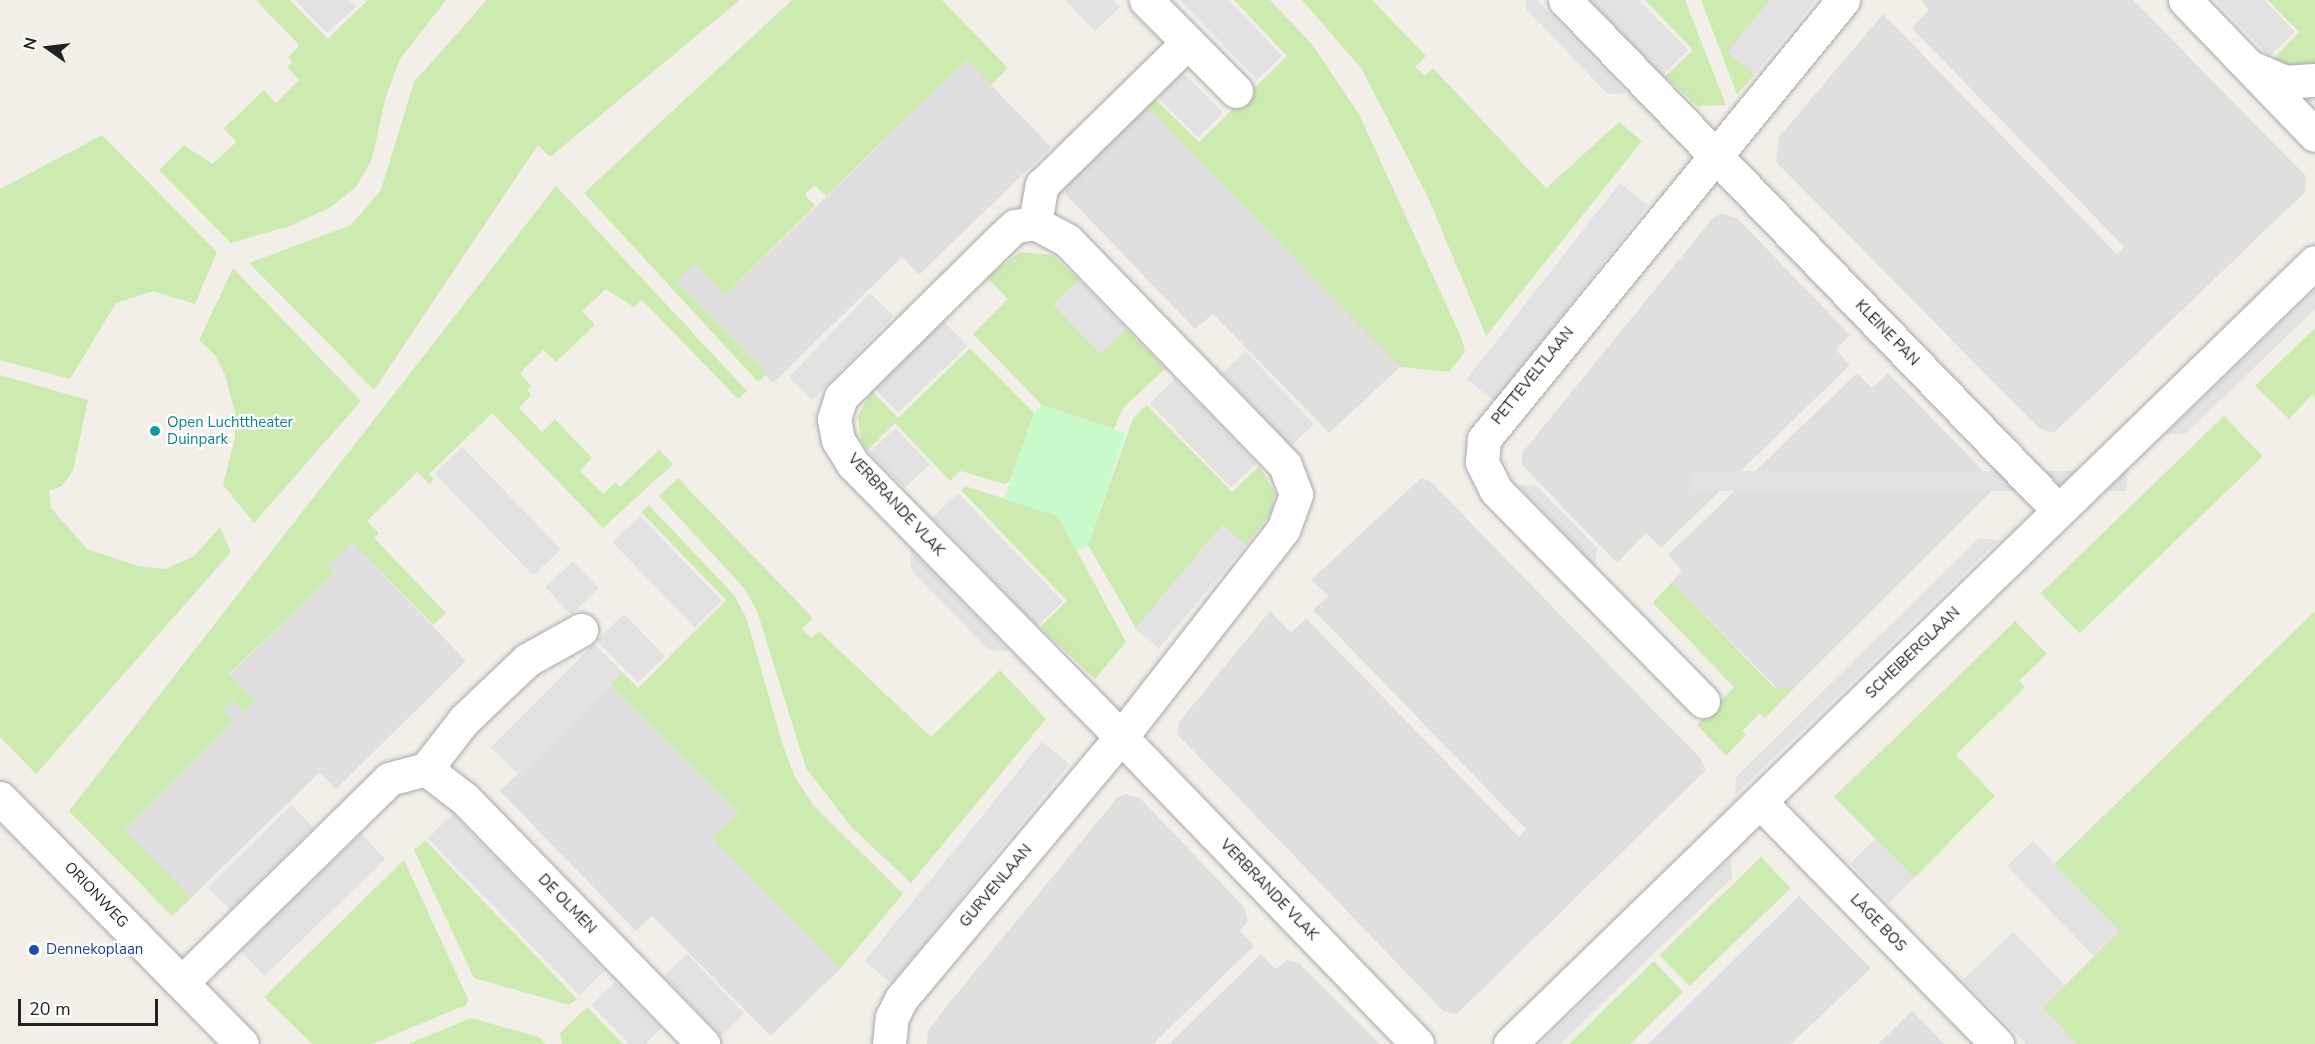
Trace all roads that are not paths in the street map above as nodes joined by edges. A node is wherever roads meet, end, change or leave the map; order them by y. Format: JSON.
{"nodes":[{"id":1,"x":1146,"y":0,"type":"edge"},
{"id":2,"x":1564,"y":0,"type":"edge"},
{"id":3,"x":1843,"y":0,"type":"edge"},
{"id":4,"x":2185,"y":0,"type":"edge"},
{"id":5,"x":1188,"y":42,"type":"junction"},
{"id":6,"x":2248,"y":65,"type":"junction"},
{"id":7,"x":2315,"y":80,"type":"edge"},
{"id":8,"x":1236,"y":91,"type":"dead end"},
{"id":9,"x":2315,"y":135,"type":"edge"},
{"id":10,"x":1715,"y":156,"type":"junction"},
{"id":11,"x":1035,"y":222,"type":"junction"},
{"id":12,"x":2315,"y":262,"type":"edge"},
{"id":13,"x":2058,"y":510,"type":"junction"},
{"id":14,"x":581,"y":630,"type":"dead end"},
{"id":15,"x":1703,"y":701,"type":"dead end"},
{"id":16,"x":1121,"y":737,"type":"junction"},
{"id":17,"x":426,"y":769,"type":"junction"},
{"id":18,"x":0,"y":798,"type":"edge"},
{"id":19,"x":1760,"y":802,"type":"junction"},
{"id":20,"x":182,"y":982,"type":"junction"},
{"id":21,"x":242,"y":1044,"type":"edge"},
{"id":22,"x":703,"y":1044,"type":"edge"},
{"id":23,"x":889,"y":1044,"type":"edge"},
{"id":24,"x":1417,"y":1044,"type":"edge"},
{"id":25,"x":1510,"y":1044,"type":"edge"},
{"id":26,"x":1996,"y":1044,"type":"edge"}],
"edges":[{"from":1,"to":5,"type":"street"},
{"from":2,"to":10,"type":"street","name":"KLEINE PAN"},
{"from":3,"to":10,"type":"street"},
{"from":4,"to":6,"type":"street"},
{"from":5,"to":8,"type":"street"},
{"from":5,"to":11,"type":"street"},
{"from":6,"to":7,"type":"street"},
{"from":6,"to":9,"type":"street"},
{"from":10,"to":13,"type":"street","name":"KLEINE PAN"},
{"from":10,"to":15,"type":"street","name":"PETTEVELTLAAN"},
{"from":11,"to":16,"type":"street"},
{"from":11,"to":16,"type":"street","name":"VERBRANDE VLAK"},
{"from":12,"to":13,"type":"street","name":"SCHEIBERGLAAN"},
{"from":13,"to":19,"type":"street","name":"SCHEIBERGLAAN"},
{"from":14,"to":17,"type":"street"},
{"from":16,"to":23,"type":"street","name":"GURVENLAAN"},
{"from":16,"to":24,"type":"street","name":"VERBRANDE VLAK"},
{"from":17,"to":20,"type":"street"},
{"from":17,"to":22,"type":"street","name":"DE OLMEN"},
{"from":18,"to":20,"type":"street","name":"ORIONWEG"},
{"from":19,"to":25,"type":"street","name":"SCHEIBERGLAAN"},
{"from":19,"to":26,"type":"street","name":"LAGE BOS"},
{"from":20,"to":21,"type":"street","name":"ORIONWEG"}]}
